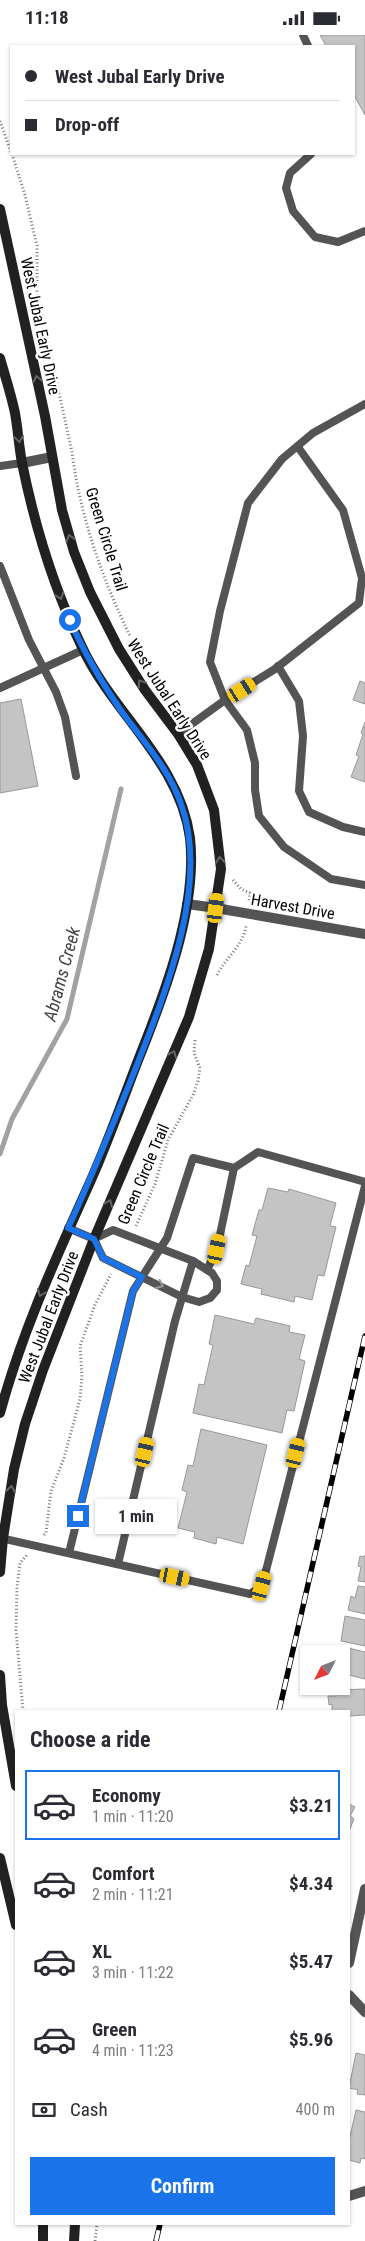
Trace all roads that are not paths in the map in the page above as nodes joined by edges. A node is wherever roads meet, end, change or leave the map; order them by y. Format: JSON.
{"nodes":[{"id":1,"x":310,"y":155,"type":"edge"},
{"id":2,"x":1,"y":215,"type":"edge"},
{"id":3,"x":365,"y":231,"type":"edge"},
{"id":4,"x":0,"y":358,"type":"edge"},
{"id":5,"x":365,"y":403,"type":"edge"},
{"id":6,"x":298,"y":447,"type":"junction"},
{"id":7,"x":52,"y":457,"type":"junction"},
{"id":8,"x":22,"y":463,"type":"junction"},
{"id":9,"x":0,"y":466,"type":"edge"},
{"id":10,"x":0,"y":566,"type":"edge"},
{"id":11,"x":83,"y":650,"type":"junction"},
{"id":12,"x":278,"y":666,"type":"junction"},
{"id":13,"x":43,"y":668,"type":"junction"},
{"id":14,"x":0,"y":687,"type":"edge"},
{"id":15,"x":225,"y":700,"type":"junction"},
{"id":16,"x":178,"y":734,"type":"junction"},
{"id":17,"x":76,"y":777,"type":"dead end"},
{"id":18,"x":365,"y":832,"type":"edge"},
{"id":19,"x":365,"y":885,"type":"edge"},
{"id":20,"x":187,"y":904,"type":"junction"},
{"id":21,"x":216,"y":908,"type":"junction"},
{"id":22,"x":365,"y":934,"type":"edge"},
{"id":23,"x":234,"y":1168,"type":"junction"},
{"id":24,"x":365,"y":1184,"type":"edge"},
{"id":25,"x":68,"y":1228,"type":"junction"},
{"id":26,"x":94,"y":1239,"type":"junction"},
{"id":27,"x":161,"y":1248,"type":"junction"},
{"id":28,"x":193,"y":1261,"type":"junction"},
{"id":29,"x":207,"y":1269,"type":"junction"},
{"id":30,"x":142,"y":1277,"type":"junction"},
{"id":31,"x":182,"y":1297,"type":"junction"},
{"id":32,"x":0,"y":1413,"type":"edge"},
{"id":33,"x":1,"y":1538,"type":"edge"},
{"id":34,"x":69,"y":1553,"type":"junction"},
{"id":35,"x":118,"y":1564,"type":"junction"},
{"id":36,"x":0,"y":1572,"type":"edge"},
{"id":37,"x":0,"y":1675,"type":"edge"},
{"id":38,"x":15,"y":1780,"type":"edge"},
{"id":39,"x":0,"y":1858,"type":"edge"},
{"id":40,"x":365,"y":1889,"type":"edge"},
{"id":41,"x":15,"y":1921,"type":"edge"},
{"id":42,"x":350,"y":1958,"type":"edge"},
{"id":43,"x":350,"y":1996,"type":"edge"},
{"id":44,"x":365,"y":2012,"type":"edge"},
{"id":45,"x":365,"y":2191,"type":"edge"},
{"id":46,"x":350,"y":2196,"type":"edge"},
{"id":47,"x":43,"y":2225,"type":"edge"},
{"id":48,"x":75,"y":2225,"type":"edge"},
{"id":49,"x":43,"y":2241,"type":"edge"},
{"id":50,"x":74,"y":2241,"type":"edge"}],
"edges":[{"from":1,"to":3,"type":"lane"},
{"from":7,"to":2,"type":"main road","name":"West Jubal Early Drive","one_way":true},
{"from":4,"to":8,"type":"main road","name":"West Jubal Early Drive","one_way":true},
{"from":5,"to":6,"type":"lane"},
{"from":6,"to":12,"type":"lane"},
{"from":6,"to":15,"type":"lane"},
{"from":7,"to":8,"type":"street"},
{"from":16,"to":7,"type":"main road","name":"West Jubal Early Drive","one_way":true},
{"from":8,"to":9,"type":"lane"},
{"from":8,"to":11,"type":"main road","name":"West Jubal Early Drive","one_way":true},
{"from":10,"to":13,"type":"lane"},
{"from":11,"to":13,"type":"lane"},
{"from":11,"to":20,"type":"main road","name":"West Jubal Early Drive"},
{"from":12,"to":15,"type":"lane"},
{"from":12,"to":18,"type":"lane"},
{"from":13,"to":14,"type":"lane"},
{"from":13,"to":17,"type":"lane"},
{"from":15,"to":16,"type":"lane"},
{"from":15,"to":19,"type":"lane"},
{"from":21,"to":16,"type":"main road","name":"West Jubal Early Drive","one_way":true},
{"from":20,"to":21,"type":"street","name":"Harvest Drive"},
{"from":20,"to":25,"type":"main road","name":"West Jubal Early Drive"},
{"from":21,"to":22,"type":"street","name":"Harvest Drive"},
{"from":26,"to":21,"type":"main road","name":"West Jubal Early Drive","one_way":true},
{"from":23,"to":24,"type":"lane"},
{"from":23,"to":27,"type":"lane"},
{"from":23,"to":29,"type":"lane"},
{"from":24,"to":35,"type":"lane"},
{"from":25,"to":26,"type":"lane"},
{"from":25,"to":32,"type":"main road","name":"West Jubal Early Drive","one_way":true},
{"from":26,"to":27,"type":"lane"},
{"from":26,"to":30,"type":"lane"},
{"from":33,"to":26,"type":"main road","name":"West Jubal Early Drive","one_way":true},
{"from":27,"to":28,"type":"lane"},
{"from":27,"to":30,"type":"lane"},
{"from":28,"to":29,"type":"lane"},
{"from":28,"to":31,"type":"lane"},
{"from":29,"to":31,"type":"lane"},
{"from":30,"to":31,"type":"lane","one_way":true},
{"from":30,"to":34,"type":"lane"},
{"from":31,"to":35,"type":"lane"},
{"from":33,"to":34,"type":"lane"},
{"from":33,"to":36,"type":"main road","name":"West Jubal Early Drive"},
{"from":34,"to":35,"type":"lane"},
{"from":37,"to":38,"type":"main road"},
{"from":39,"to":41,"type":"main road"},
{"from":40,"to":42,"type":"street"},
{"from":43,"to":44,"type":"street"},
{"from":45,"to":46,"type":"street"},
{"from":47,"to":49,"type":"main road"},
{"from":48,"to":50,"type":"main road"}]}
